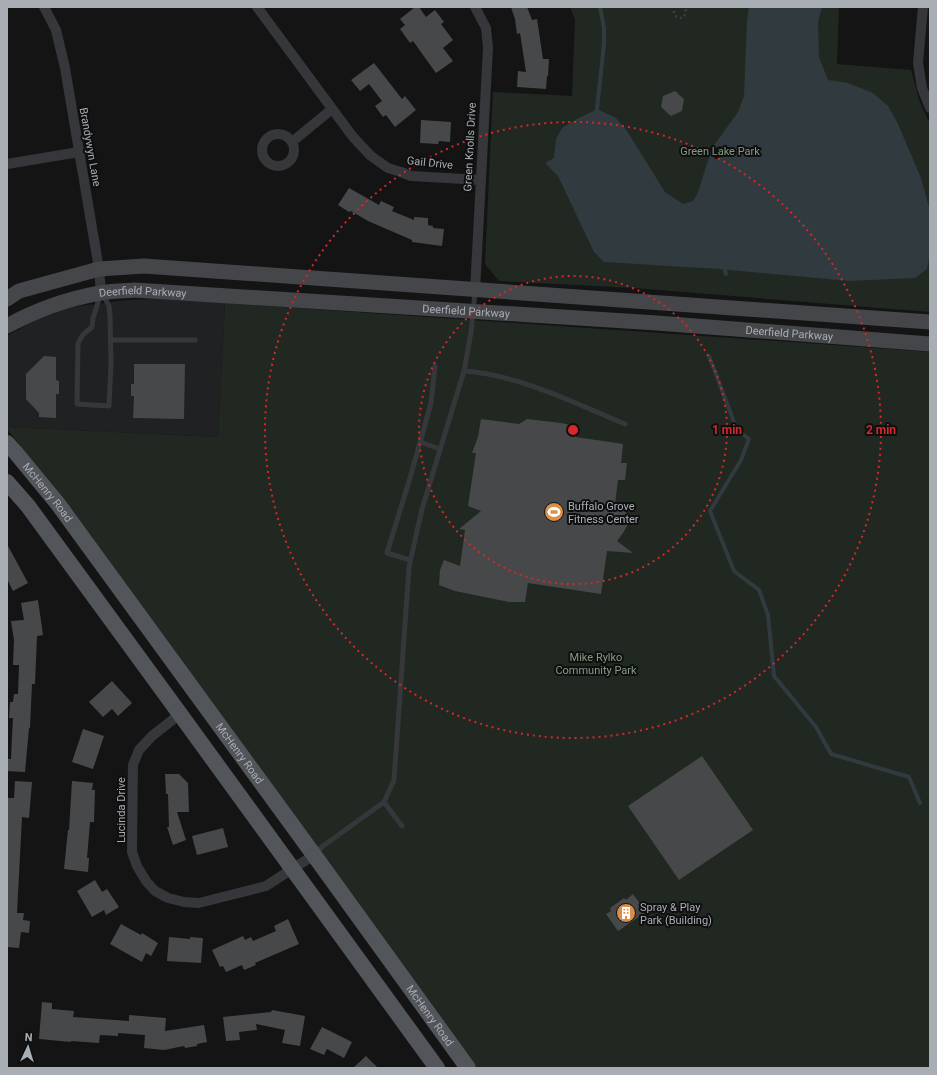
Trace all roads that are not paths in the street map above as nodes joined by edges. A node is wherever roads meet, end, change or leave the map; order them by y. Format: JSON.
{"nodes":[{"id":1,"x":44,"y":7,"type":"edge"},
{"id":2,"x":257,"y":7,"type":"edge"},
{"id":3,"x":475,"y":7,"type":"edge"},
{"id":4,"x":923,"y":7,"type":"edge"},
{"id":5,"x":930,"y":108,"type":"edge"},
{"id":6,"x":332,"y":109,"type":"junction"},
{"id":7,"x":292,"y":142,"type":"dead end"},
{"id":8,"x":79,"y":152,"type":"junction"},
{"id":9,"x":7,"y":164,"type":"edge"},
{"id":10,"x":481,"y":180,"type":"junction"},
{"id":11,"x":99,"y":269,"type":"junction"},
{"id":12,"x":475,"y":290,"type":"junction"},
{"id":13,"x":101,"y":293,"type":"junction"},
{"id":14,"x":7,"y":299,"type":"edge"},
{"id":15,"x":473,"y":312,"type":"junction"},
{"id":16,"x":930,"y":322,"type":"edge"},
{"id":17,"x":7,"y":326,"type":"edge"},
{"id":18,"x":110,"y":340,"type":"junction"},
{"id":19,"x":195,"y":340,"type":"dead end"},
{"id":20,"x":930,"y":344,"type":"edge"},
{"id":21,"x":435,"y":366,"type":"dead end"},
{"id":22,"x":464,"y":371,"type":"junction"},
{"id":23,"x":625,"y":424,"type":"dead end"},
{"id":24,"x":420,"y":442,"type":"junction"},
{"id":25,"x":7,"y":443,"type":"edge"},
{"id":26,"x":440,"y":450,"type":"junction"},
{"id":27,"x":7,"y":482,"type":"edge"},
{"id":28,"x":410,"y":560,"type":"junction"},
{"id":29,"x":180,"y":714,"type":"junction"},
{"id":30,"x":384,"y":802,"type":"junction"},
{"id":31,"x":402,"y":826,"type":"dead end"},
{"id":32,"x":314,"y":855,"type":"junction"},
{"id":33,"x":292,"y":869,"type":"junction"},
{"id":34,"x":437,"y":1068,"type":"edge"},
{"id":35,"x":468,"y":1068,"type":"edge"}],
"edges":[{"from":1,"to":8,"type":"street","name":"Brandywyn Lane"},
{"from":2,"to":6,"type":"street","name":"Gail Drive"},
{"from":3,"to":10,"type":"street","name":"Green Knolls Drive"},
{"from":4,"to":5,"type":"street"},
{"from":6,"to":7,"type":"street"},
{"from":6,"to":10,"type":"street","name":"Gail Drive"},
{"from":8,"to":9,"type":"street"},
{"from":8,"to":11,"type":"street","name":"Brandywyn Lane"},
{"from":10,"to":12,"type":"street","name":"Green Knolls Drive"},
{"from":11,"to":12,"type":"main road","name":"Deerfield Parkway"},
{"from":11,"to":13,"type":"street","name":"Brandywyn Lane"},
{"from":11,"to":14,"type":"main road","name":"Deerfield Parkway"},
{"from":12,"to":15,"type":"lane"},
{"from":12,"to":16,"type":"main road","name":"Deerfield Parkway"},
{"from":13,"to":15,"type":"main road","name":"Deerfield Parkway"},
{"from":13,"to":17,"type":"main road","name":"Deerfield Parkway"},
{"from":13,"to":18,"type":"lane"},
{"from":13,"to":18,"type":"lane"},
{"from":15,"to":20,"type":"main road","name":"Deerfield Parkway"},
{"from":15,"to":22,"type":"lane"},
{"from":18,"to":19,"type":"lane"},
{"from":21,"to":24,"type":"lane"},
{"from":22,"to":23,"type":"lane"},
{"from":22,"to":26,"type":"lane"},
{"from":24,"to":26,"type":"lane"},
{"from":24,"to":28,"type":"lane"},
{"from":25,"to":32,"type":"main road","name":"McHenry Road"},
{"from":26,"to":28,"type":"lane"},
{"from":27,"to":29,"type":"main road"},
{"from":28,"to":30,"type":"lane"},
{"from":29,"to":33,"type":"main road"},
{"from":29,"to":33,"type":"street","name":"Lucinda Drive"},
{"from":30,"to":31,"type":"lane"},
{"from":30,"to":32,"type":"lane"},
{"from":32,"to":33,"type":"street","name":"Lucinda Drive"},
{"from":32,"to":35,"type":"main road","name":"McHenry Road"},
{"from":33,"to":34,"type":"main road"}]}
